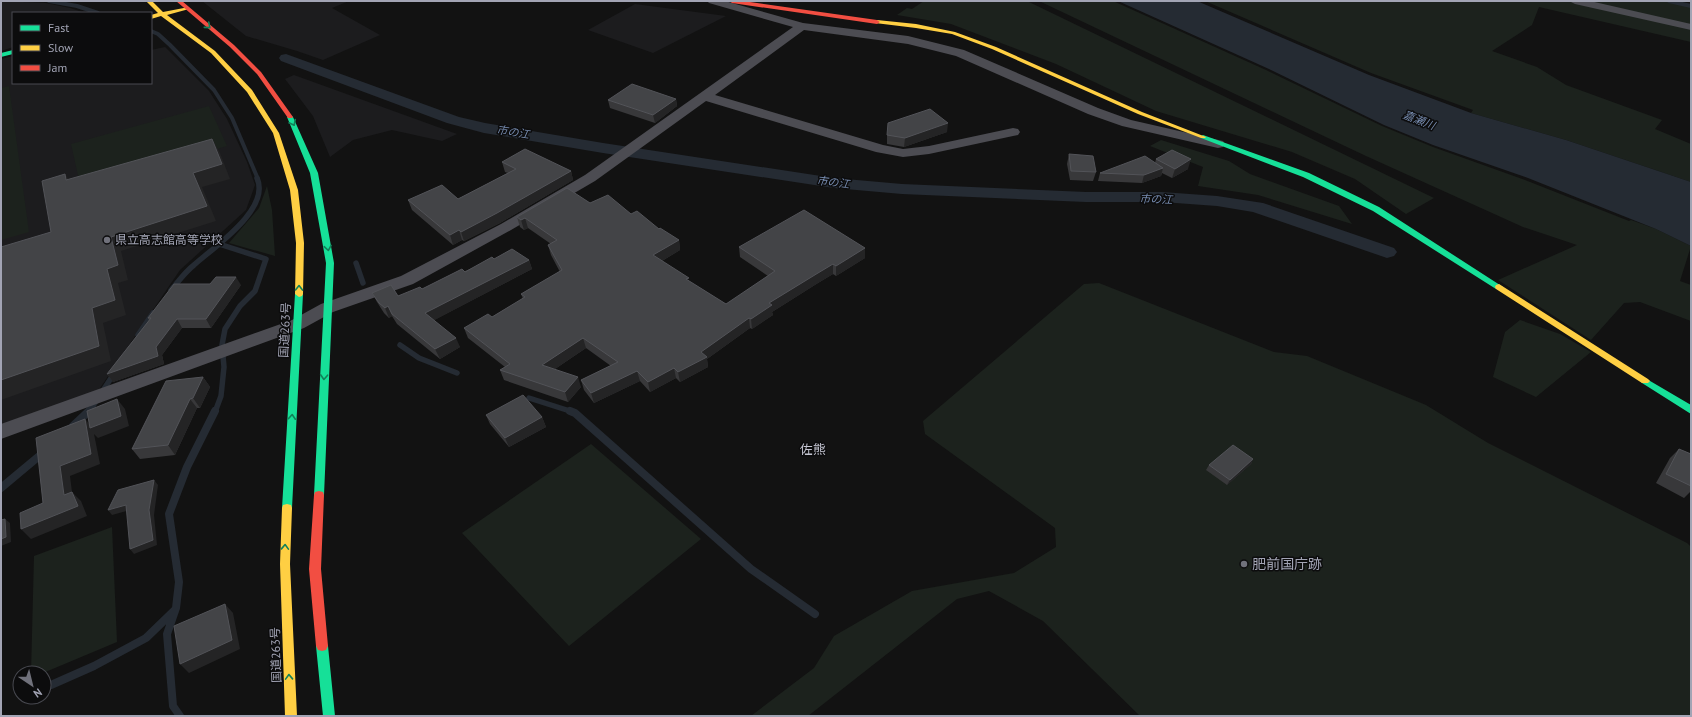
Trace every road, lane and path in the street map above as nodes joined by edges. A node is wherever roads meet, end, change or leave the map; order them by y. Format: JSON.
{"nodes":[{"id":1,"x":149,"y":1,"type":"edge"},
{"id":2,"x":179,"y":1,"type":"edge"},
{"id":3,"x":713,"y":1,"type":"edge"},
{"id":4,"x":732,"y":1,"type":"edge"},
{"id":5,"x":1575,"y":1,"type":"edge"},
{"id":6,"x":1618,"y":1,"type":"edge"},
{"id":7,"x":187,"y":8,"type":"junction"},
{"id":8,"x":162,"y":14,"type":"junction"},
{"id":9,"x":152,"y":17,"type":"edge"},
{"id":10,"x":1691,"y":23,"type":"edge"},
{"id":11,"x":802,"y":26,"type":"junction"},
{"id":12,"x":1691,"y":27,"type":"edge"},
{"id":13,"x":12,"y":52,"type":"edge"},
{"id":14,"x":1,"y":55,"type":"edge"},
{"id":15,"x":705,"y":96,"type":"junction"},
{"id":16,"x":1013,"y":132,"type":"dead end"},
{"id":17,"x":1228,"y":147,"type":"junction"},
{"id":18,"x":327,"y":308,"type":"junction"},
{"id":19,"x":298,"y":324,"type":"junction"},
{"id":20,"x":1691,"y":410,"type":"edge"},
{"id":21,"x":1,"y":432,"type":"edge"},
{"id":22,"x":291,"y":716,"type":"edge"},
{"id":23,"x":329,"y":716,"type":"edge"}],
"edges":[{"from":1,"to":8,"type":"main road","name":"国道263号"},
{"from":2,"to":7,"type":"main road"},
{"from":3,"to":11,"type":"street"},
{"from":4,"to":17,"type":"main road"},
{"from":5,"to":12,"type":"street"},
{"from":6,"to":10,"type":"street"},
{"from":7,"to":8,"type":"main road"},
{"from":7,"to":18,"type":"main road","one_way":true},
{"from":8,"to":9,"type":"main road"},
{"from":19,"to":8,"type":"main road","name":"国道263号","one_way":true},
{"from":11,"to":15,"type":"street"},
{"from":11,"to":17,"type":"street"},
{"from":13,"to":14,"type":"main road"},
{"from":15,"to":16,"type":"street"},
{"from":15,"to":18,"type":"street"},
{"from":17,"to":20,"type":"main road"},
{"from":18,"to":19,"type":"street"},
{"from":18,"to":23,"type":"main road","one_way":true},
{"from":19,"to":21,"type":"street"},
{"from":22,"to":19,"type":"main road","name":"国道263号","one_way":true}]}
